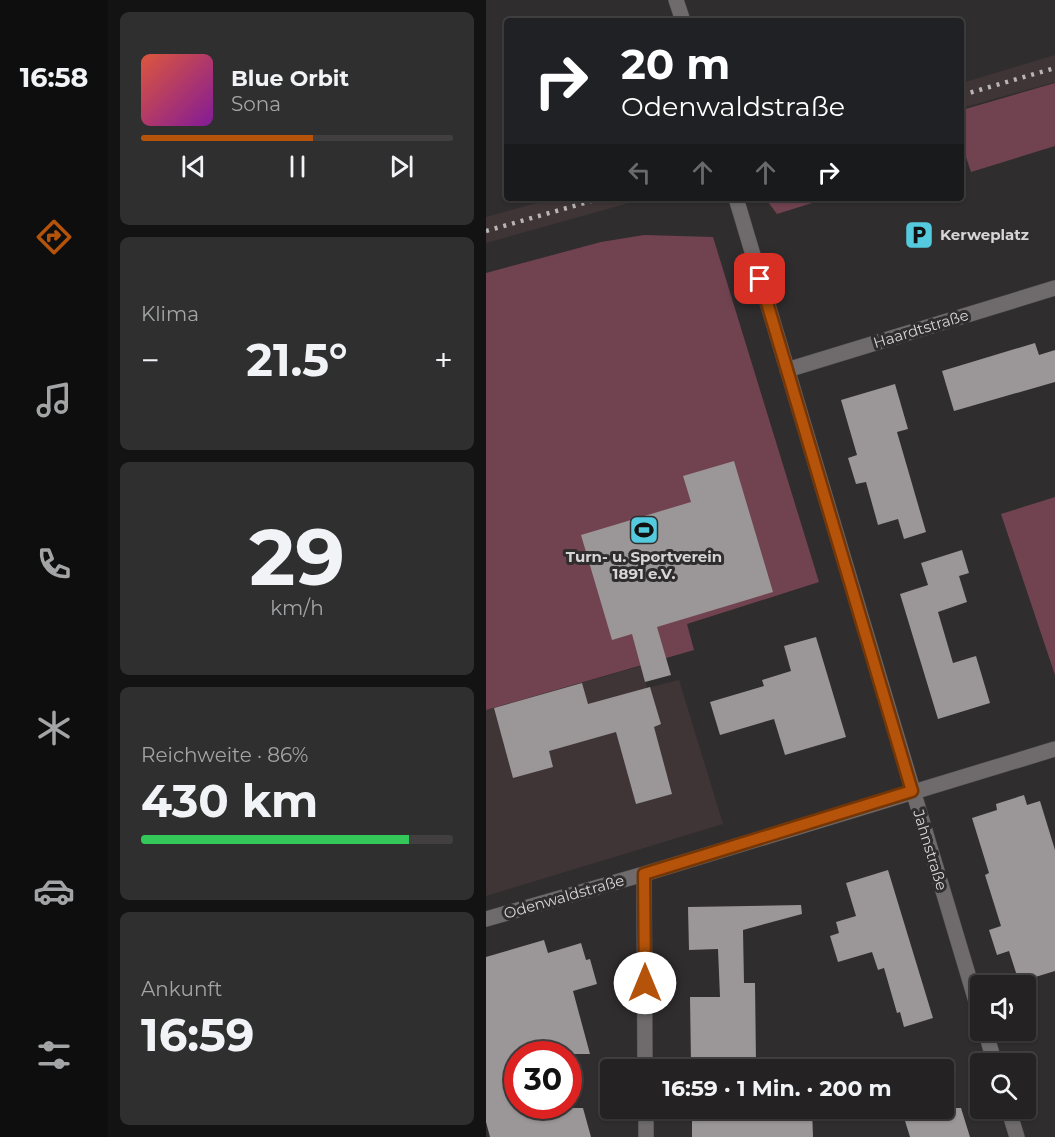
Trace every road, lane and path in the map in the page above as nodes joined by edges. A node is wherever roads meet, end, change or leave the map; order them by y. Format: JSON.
{"nodes":[{"id":1,"x":676,"y":0,"type":"edge"},
{"id":2,"x":682,"y":18,"type":"edge"},
{"id":3,"x":737,"y":201,"type":"edge"},
{"id":4,"x":1055,"y":288,"type":"edge"},
{"id":5,"x":787,"y":370,"type":"junction"},
{"id":6,"x":1055,"y":749,"type":"edge"},
{"id":7,"x":912,"y":791,"type":"junction"},
{"id":8,"x":644,"y":874,"type":"junction"},
{"id":9,"x":486,"y":919,"type":"edge"},
{"id":10,"x":970,"y":982,"type":"edge"},
{"id":11,"x":645,"y":1059,"type":"edge"},
{"id":12,"x":646,"y":1119,"type":"edge"},
{"id":13,"x":1011,"y":1119,"type":"edge"},
{"id":14,"x":646,"y":1137,"type":"edge"},
{"id":15,"x":1017,"y":1137,"type":"edge"}],
"edges":[{"from":1,"to":2,"type":"street"},
{"from":3,"to":5,"type":"street","name":"Jahnstraße"},
{"from":4,"to":5,"type":"street","name":"Haardtstraße"},
{"from":5,"to":7,"type":"street","name":"Jahnstraße"},
{"from":6,"to":7,"type":"street","name":"Odenwaldstraße"},
{"from":7,"to":8,"type":"street","name":"Odenwaldstraße"},
{"from":7,"to":10,"type":"street","name":"Jahnstraße"},
{"from":8,"to":9,"type":"street","name":"Odenwaldstraße"},
{"from":8,"to":11,"type":"street"},
{"from":12,"to":14,"type":"street"},
{"from":13,"to":15,"type":"street"}]}
